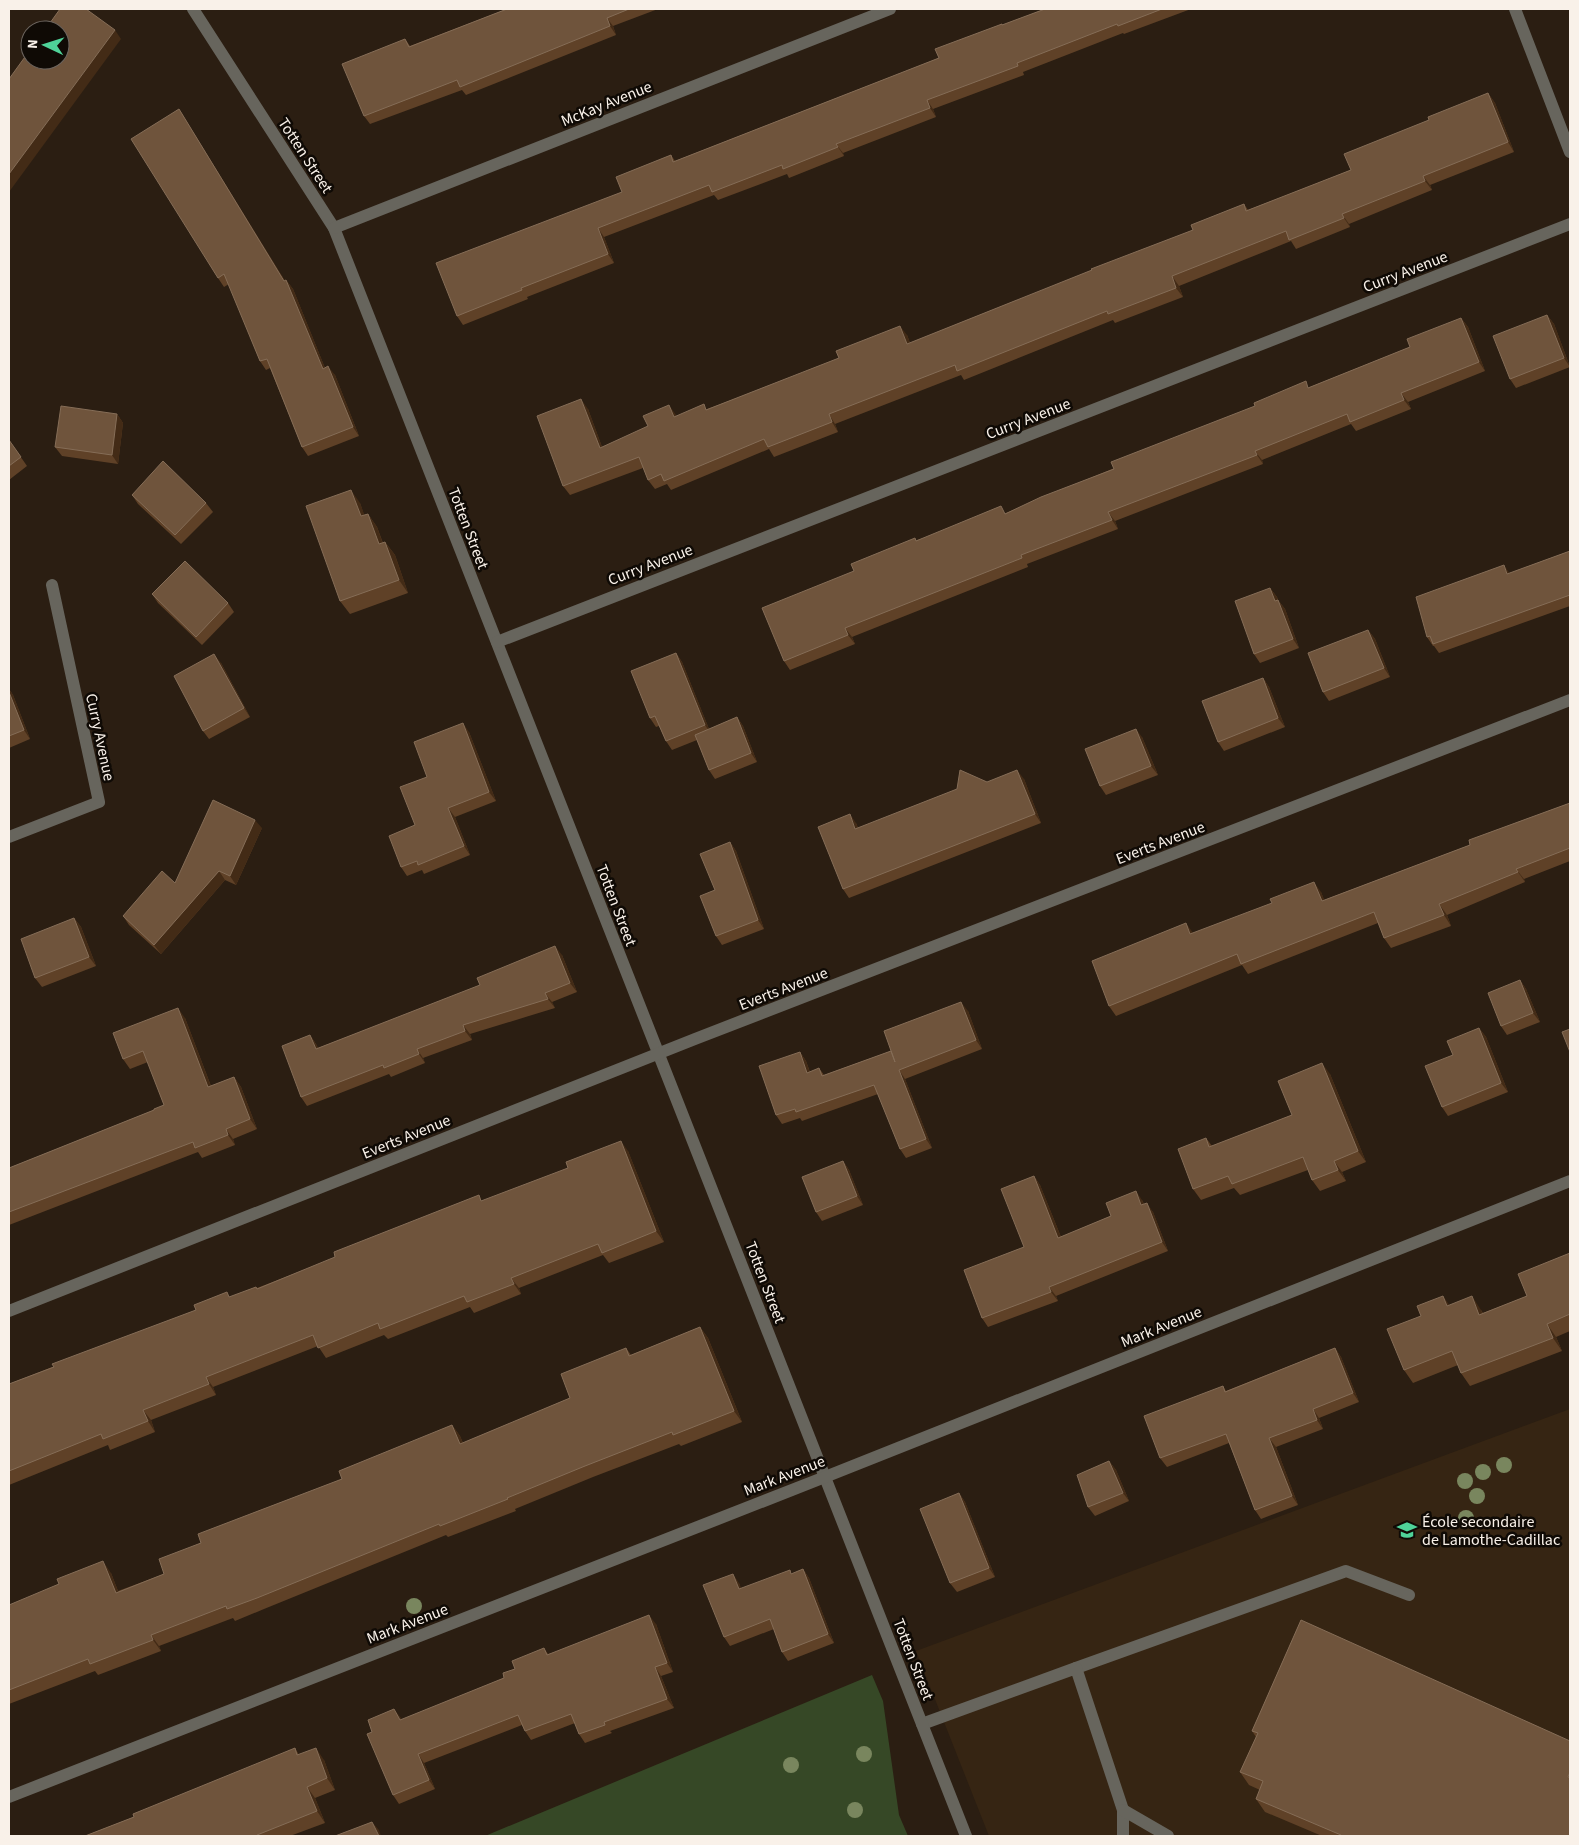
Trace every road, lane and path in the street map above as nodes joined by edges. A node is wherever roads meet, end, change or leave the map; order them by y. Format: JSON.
{"nodes":[{"id":1,"x":193,"y":9,"type":"edge"},
{"id":2,"x":890,"y":9,"type":"edge"},
{"id":3,"x":1514,"y":9,"type":"edge"},
{"id":4,"x":1570,"y":152,"type":"edge"},
{"id":5,"x":1570,"y":224,"type":"edge"},
{"id":6,"x":334,"y":228,"type":"junction"},
{"id":7,"x":52,"y":584,"type":"dead end"},
{"id":8,"x":497,"y":642,"type":"junction"},
{"id":9,"x":1570,"y":700,"type":"edge"},
{"id":10,"x":9,"y":837,"type":"edge"},
{"id":11,"x":658,"y":1054,"type":"junction"},
{"id":12,"x":1570,"y":1181,"type":"edge"},
{"id":13,"x":9,"y":1311,"type":"edge"},
{"id":14,"x":825,"y":1477,"type":"junction"},
{"id":15,"x":1410,"y":1595,"type":"dead end"},
{"id":16,"x":1076,"y":1668,"type":"junction"},
{"id":17,"x":922,"y":1724,"type":"junction"},
{"id":18,"x":9,"y":1797,"type":"edge"},
{"id":19,"x":1123,"y":1810,"type":"junction"},
{"id":20,"x":966,"y":1836,"type":"edge"},
{"id":21,"x":1123,"y":1836,"type":"edge"},
{"id":22,"x":1168,"y":1836,"type":"edge"}],
"edges":[{"from":1,"to":6,"type":"street","name":"Totten Street"},
{"from":2,"to":6,"type":"street","name":"McKay Avenue"},
{"from":3,"to":4,"type":"street"},
{"from":5,"to":8,"type":"street","name":"Curry Avenue"},
{"from":6,"to":8,"type":"street","name":"Totten Street"},
{"from":7,"to":10,"type":"street","name":"Curry Avenue"},
{"from":8,"to":11,"type":"street","name":"Totten Street"},
{"from":9,"to":11,"type":"street","name":"Everts Avenue"},
{"from":11,"to":13,"type":"street","name":"Everts Avenue"},
{"from":11,"to":14,"type":"street","name":"Totten Street"},
{"from":12,"to":14,"type":"street","name":"Mark Avenue"},
{"from":14,"to":17,"type":"street","name":"Totten Street"},
{"from":14,"to":18,"type":"street","name":"Mark Avenue"},
{"from":15,"to":16,"type":"street"},
{"from":16,"to":17,"type":"street"},
{"from":16,"to":19,"type":"street"},
{"from":17,"to":20,"type":"street","name":"Totten Street"},
{"from":19,"to":21,"type":"street"},
{"from":19,"to":22,"type":"street"}]}
